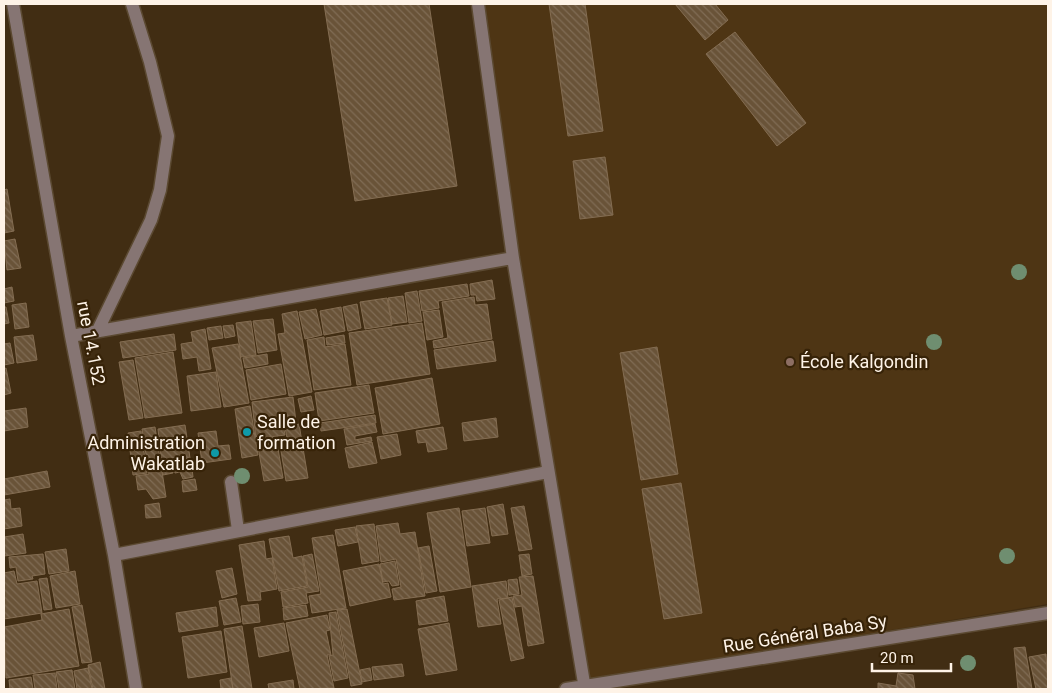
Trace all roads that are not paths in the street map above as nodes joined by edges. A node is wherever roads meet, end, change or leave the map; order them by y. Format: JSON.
{"nodes":[{"id":1,"x":13,"y":4,"type":"edge"},
{"id":2,"x":132,"y":4,"type":"edge"},
{"id":3,"x":478,"y":4,"type":"edge"},
{"id":4,"x":513,"y":258,"type":"junction"},
{"id":5,"x":98,"y":330,"type":"junction"},
{"id":6,"x":71,"y":336,"type":"junction"},
{"id":7,"x":548,"y":472,"type":"junction"},
{"id":8,"x":231,"y":482,"type":"dead end"},
{"id":9,"x":238,"y":530,"type":"junction"},
{"id":10,"x":114,"y":554,"type":"junction"},
{"id":11,"x":1048,"y":613,"type":"edge"},
{"id":12,"x":585,"y":688,"type":"edge"},
{"id":13,"x":136,"y":689,"type":"edge"},
{"id":14,"x":566,"y":689,"type":"edge"}],
"edges":[{"from":1,"to":6,"type":"street","name":"rue 14.152"},
{"from":2,"to":5,"type":"street"},
{"from":3,"to":4,"type":"street"},
{"from":4,"to":5,"type":"street"},
{"from":4,"to":7,"type":"street"},
{"from":5,"to":6,"type":"street"},
{"from":6,"to":10,"type":"street","name":"rue 14.152"},
{"from":7,"to":9,"type":"street"},
{"from":7,"to":12,"type":"street"},
{"from":8,"to":9,"type":"street"},
{"from":9,"to":10,"type":"street"},
{"from":10,"to":13,"type":"street","name":"rue 14.152"},
{"from":11,"to":12,"type":"street","name":"Rue Général Baba Sy"},
{"from":12,"to":14,"type":"street","name":"Rue Général Baba Sy"}]}
